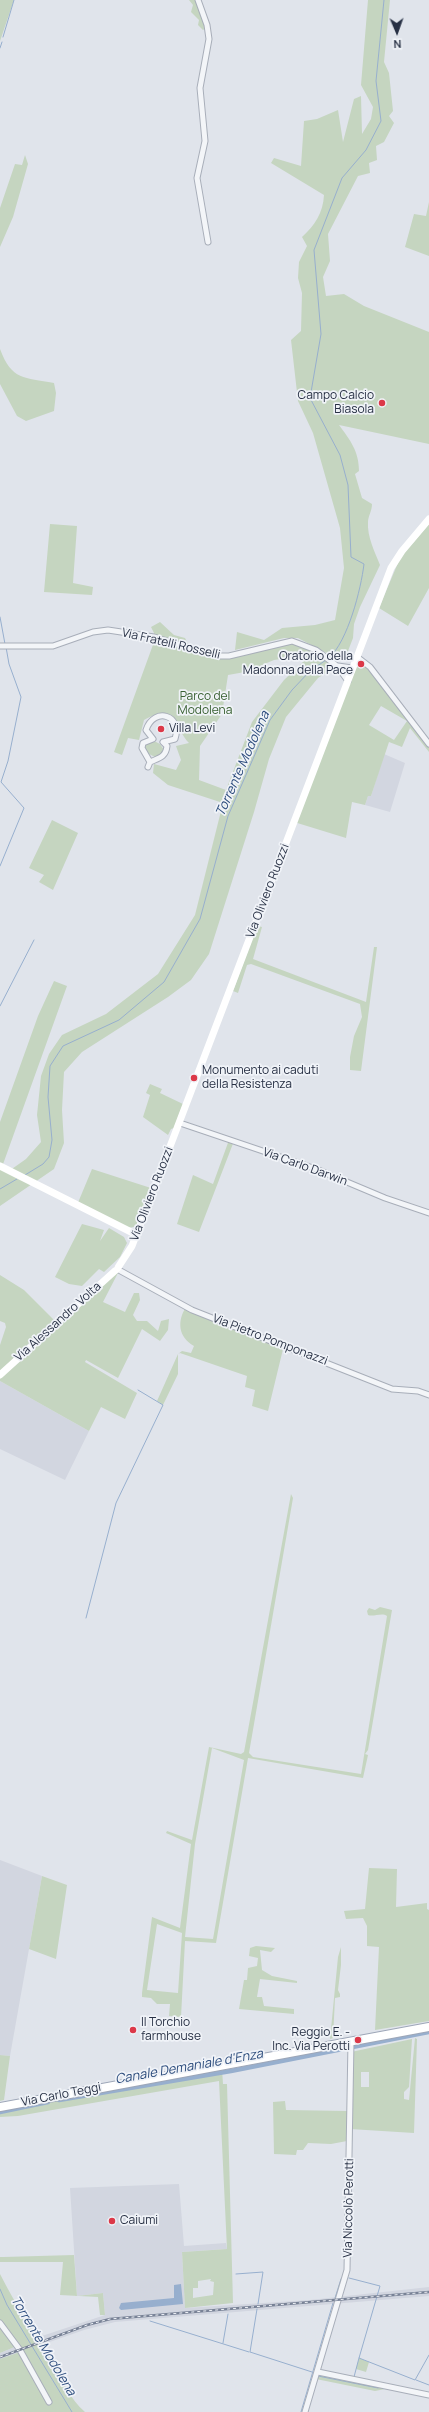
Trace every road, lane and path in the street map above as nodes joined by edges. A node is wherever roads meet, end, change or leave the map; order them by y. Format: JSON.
{"nodes":[{"id":1,"x":198,"y":0,"type":"edge"},
{"id":2,"x":208,"y":242,"type":"dead end"},
{"id":3,"x":429,"y":519,"type":"edge"},
{"id":4,"x":4,"y":646,"type":"edge"},
{"id":5,"x":357,"y":657,"type":"junction"},
{"id":6,"x":337,"y":666,"type":"junction"},
{"id":7,"x":352,"y":668,"type":"junction"},
{"id":8,"x":348,"y":681,"type":"junction"},
{"id":9,"x":153,"y":739,"type":"junction"},
{"id":10,"x":162,"y":742,"type":"junction"},
{"id":11,"x":429,"y":744,"type":"edge"},
{"id":12,"x":180,"y":1123,"type":"junction"},
{"id":13,"x":0,"y":1166,"type":"edge"},
{"id":14,"x":429,"y":1213,"type":"edge"},
{"id":15,"x":137,"y":1235,"type":"junction"},
{"id":16,"x":117,"y":1270,"type":"junction"},
{"id":17,"x":0,"y":1375,"type":"edge"},
{"id":18,"x":429,"y":1395,"type":"edge"},
{"id":19,"x":429,"y":2027,"type":"edge"},
{"id":20,"x":351,"y":2047,"type":"junction"},
{"id":21,"x":0,"y":2107,"type":"edge"},
{"id":22,"x":0,"y":2323,"type":"edge"},
{"id":23,"x":317,"y":2374,"type":"junction"},
{"id":24,"x":429,"y":2395,"type":"edge"},
{"id":25,"x":49,"y":2402,"type":"dead end"},
{"id":26,"x":305,"y":2412,"type":"edge"}],
"edges":[{"from":1,"to":2,"type":"street"},
{"from":3,"to":5,"type":"street","name":"Via Oliviero Ruozzi"},
{"from":4,"to":6,"type":"street","name":"Via Fratelli Rosselli"},
{"from":5,"to":7,"type":"street","name":"Via Oliviero Ruozzi"},
{"from":5,"to":11,"type":"street"},
{"from":6,"to":7,"type":"street","name":"Via Fratelli Rosselli"},
{"from":6,"to":8,"type":"street","name":"Via Fratelli Rosselli"},
{"from":7,"to":8,"type":"street","name":"Via Oliviero Ruozzi"},
{"from":8,"to":12,"type":"street","name":"Via Oliviero Ruozzi"},
{"from":9,"to":10,"type":"street"},
{"from":9,"to":10,"type":"street"},
{"from":9,"to":10,"type":"street"},
{"from":12,"to":14,"type":"street","name":"Via Carlo Darwin"},
{"from":12,"to":15,"type":"street","name":"Via Oliviero Ruozzi"},
{"from":13,"to":15,"type":"street"},
{"from":15,"to":16,"type":"street","name":"Via Oliviero Ruozzi"},
{"from":16,"to":17,"type":"street","name":"Via Alessandro Volta"},
{"from":16,"to":18,"type":"street","name":"Via Pietro Pomponazzi"},
{"from":19,"to":20,"type":"main road","name":"Via Carlo Teggi"},
{"from":20,"to":21,"type":"main road","name":"Via Carlo Teggi"},
{"from":20,"to":23,"type":"street","name":"Via Niccolò Perotti"},
{"from":22,"to":25,"type":"street"},
{"from":23,"to":24,"type":"street"},
{"from":23,"to":26,"type":"street","name":"Via Niccolò Perotti"}]}
